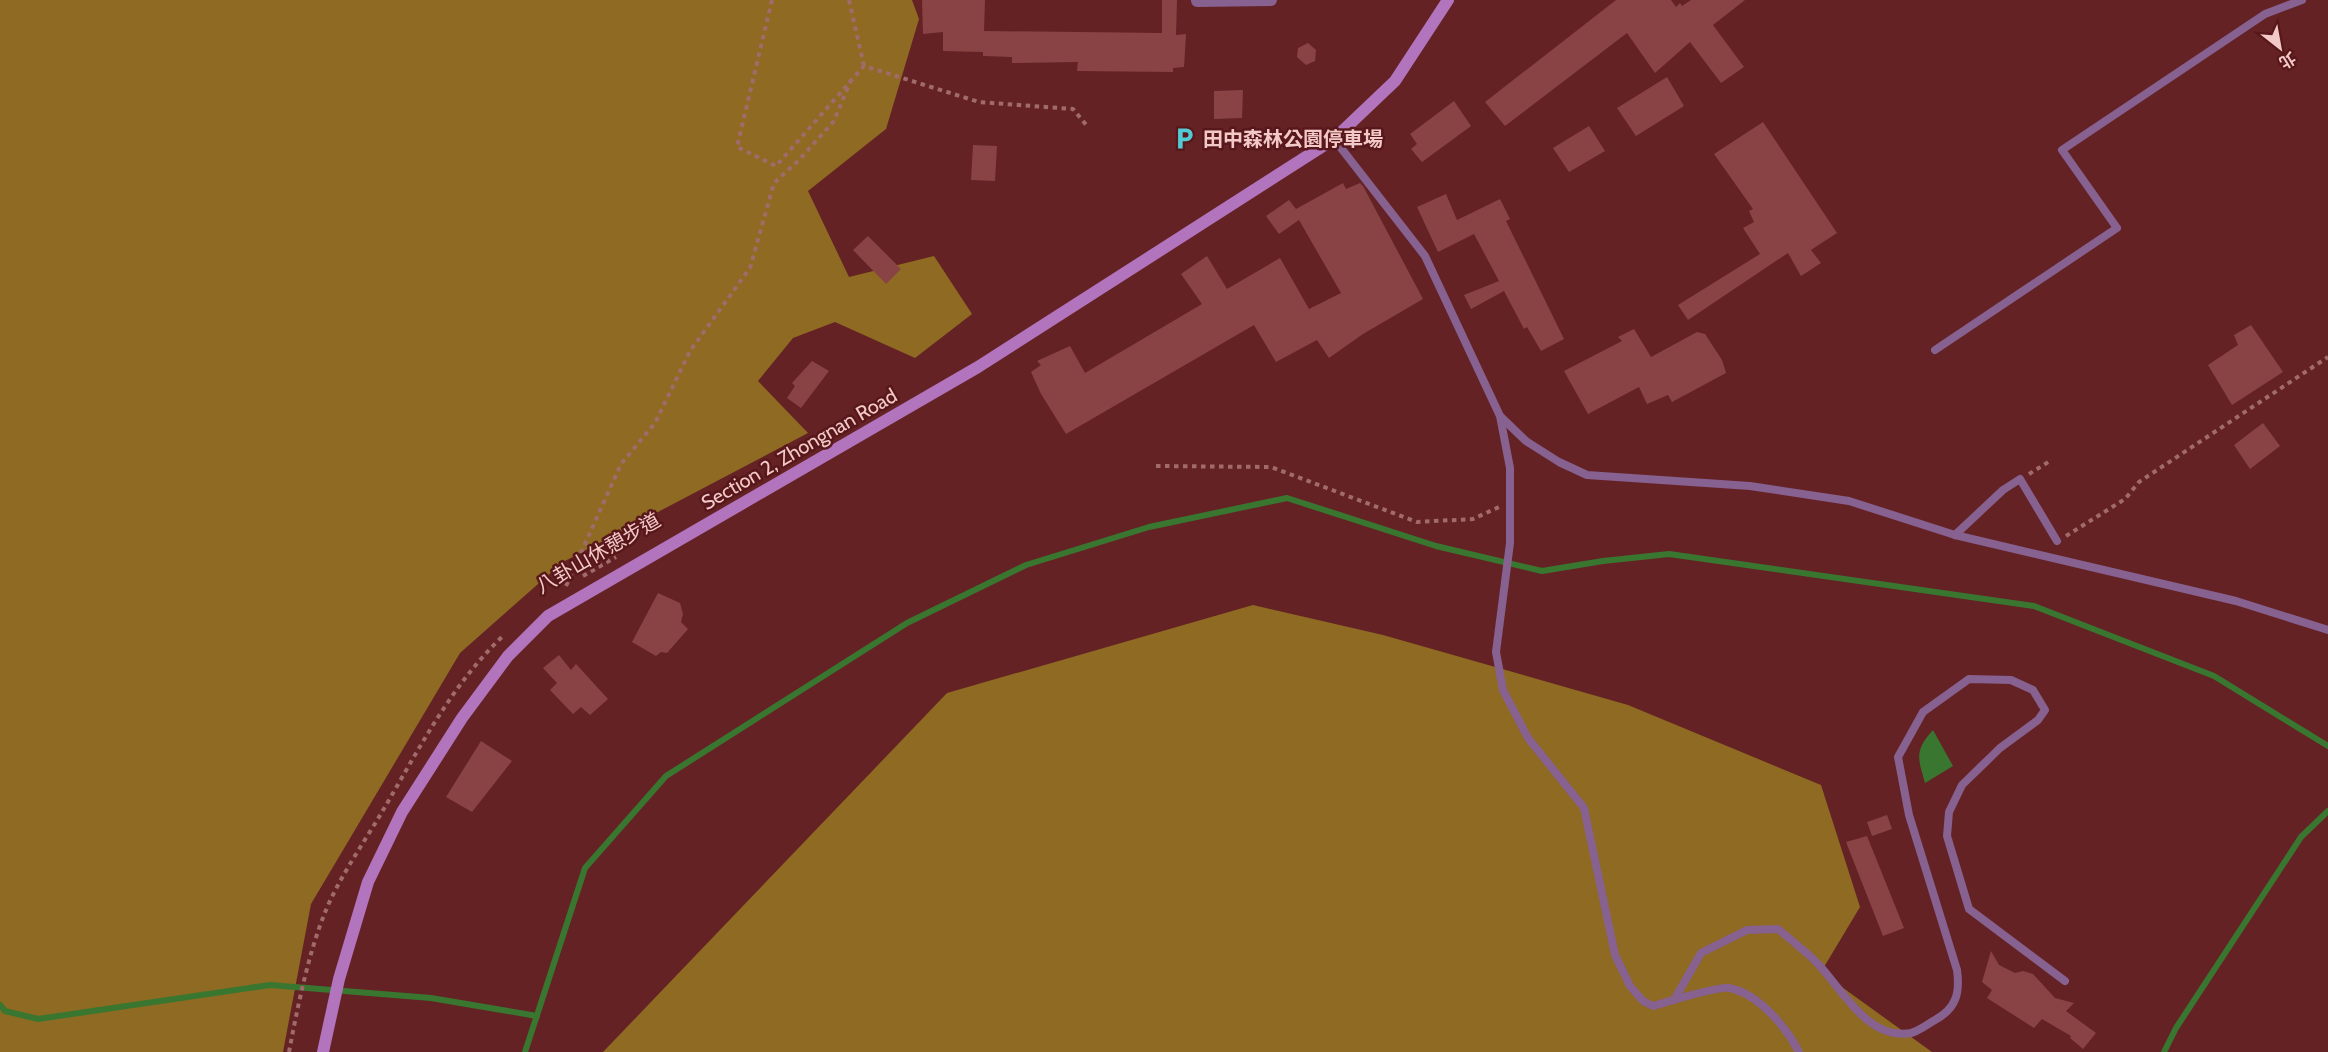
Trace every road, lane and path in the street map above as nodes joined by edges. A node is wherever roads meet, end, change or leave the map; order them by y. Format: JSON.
{"nodes":[{"id":1,"x":772,"y":0,"type":"edge"},
{"id":2,"x":849,"y":0,"type":"edge"},
{"id":3,"x":1271,"y":0,"type":"edge"},
{"id":4,"x":1448,"y":0,"type":"edge"},
{"id":5,"x":2302,"y":0,"type":"edge"},
{"id":6,"x":1197,"y":1,"type":"edge"},
{"id":7,"x":864,"y":66,"type":"junction"},
{"id":8,"x":851,"y":80,"type":"junction"},
{"id":9,"x":1088,"y":127,"type":"dead end"},
{"id":10,"x":1334,"y":139,"type":"junction"},
{"id":11,"x":1935,"y":350,"type":"dead end"},
{"id":12,"x":2328,"y":357,"type":"edge"},
{"id":13,"x":1500,"y":416,"type":"junction"},
{"id":14,"x":2050,"y":461,"type":"dead end"},
{"id":15,"x":1156,"y":466,"type":"dead end"},
{"id":16,"x":2020,"y":479,"type":"junction"},
{"id":17,"x":1510,"y":501,"type":"junction"},
{"id":18,"x":1955,"y":535,"type":"junction"},
{"id":19,"x":2057,"y":541,"type":"joint"},
{"id":20,"x":625,"y":552,"type":"dead end"},
{"id":21,"x":566,"y":586,"type":"junction"},
{"id":22,"x":557,"y":592,"type":"dead end"},
{"id":23,"x":2328,"y":630,"type":"edge"},
{"id":24,"x":506,"y":634,"type":"dead end"},
{"id":25,"x":2065,"y":981,"type":"dead end"},
{"id":26,"x":1674,"y":1000,"type":"junction"},
{"id":27,"x":289,"y":1052,"type":"edge"},
{"id":28,"x":323,"y":1052,"type":"edge"},
{"id":29,"x":1799,"y":1052,"type":"edge"}],
"edges":[{"from":1,"to":8,"type":"path"},
{"from":2,"to":7,"type":"path"},
{"from":3,"to":6,"type":"street"},
{"from":4,"to":10,"type":"main road","name":"Section 2, Zhongnan Road"},
{"from":5,"to":11,"type":"lane"},
{"from":7,"to":8,"type":"path"},
{"from":7,"to":9,"type":"path"},
{"from":8,"to":21,"type":"path"},
{"from":10,"to":13,"type":"lane"},
{"from":10,"to":28,"type":"main road","name":"Section 2, Zhongnan Road"},
{"from":12,"to":19,"type":"path"},
{"from":13,"to":17,"type":"lane"},
{"from":13,"to":18,"type":"lane"},
{"from":14,"to":16,"type":"path"},
{"from":15,"to":17,"type":"path"},
{"from":16,"to":18,"type":"lane"},
{"from":16,"to":19,"type":"lane"},
{"from":17,"to":26,"type":"lane"},
{"from":18,"to":23,"type":"lane"},
{"from":20,"to":21,"type":"path","name":"八卦山休憩步道"},
{"from":21,"to":22,"type":"path","name":"八卦山休憩步道"},
{"from":24,"to":27,"type":"path"},
{"from":25,"to":26,"type":"lane"},
{"from":26,"to":29,"type":"lane"}]}
